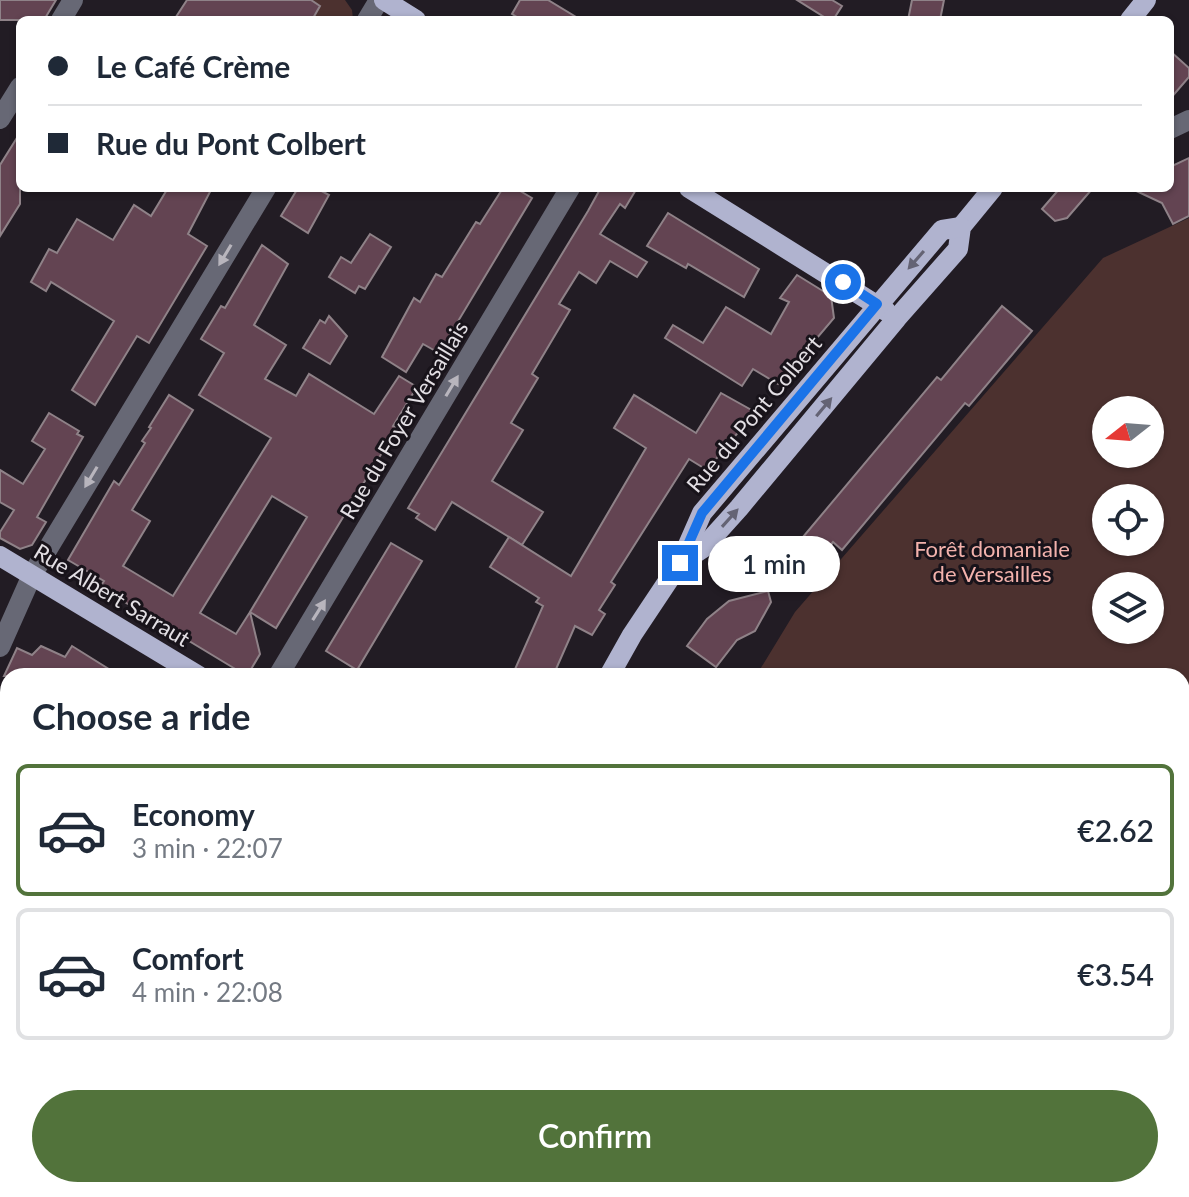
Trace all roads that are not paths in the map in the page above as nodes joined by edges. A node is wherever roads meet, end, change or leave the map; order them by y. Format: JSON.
{"nodes":[{"id":1,"x":382,"y":0,"type":"edge"},
{"id":2,"x":1146,"y":0,"type":"edge"},
{"id":3,"x":409,"y":16,"type":"edge"},
{"id":4,"x":1133,"y":16,"type":"edge"},
{"id":5,"x":16,"y":93,"type":"edge"},
{"id":6,"x":0,"y":119,"type":"edge"},
{"id":7,"x":264,"y":192,"type":"edge"},
{"id":8,"x":568,"y":192,"type":"edge"},
{"id":9,"x":695,"y":192,"type":"edge"},
{"id":10,"x":990,"y":192,"type":"edge"},
{"id":11,"x":961,"y":227,"type":"junction"},
{"id":12,"x":877,"y":304,"type":"junction"},
{"id":13,"x":897,"y":318,"type":"junction"},
{"id":14,"x":0,"y":556,"type":"edge"},
{"id":15,"x":680,"y":563,"type":"junction"},
{"id":16,"x":32,"y":575,"type":"junction"},
{"id":17,"x":0,"y":647,"type":"edge"},
{"id":18,"x":186,"y":668,"type":"edge"},
{"id":19,"x":283,"y":668,"type":"edge"},
{"id":20,"x":613,"y":668,"type":"edge"}],
"edges":[{"from":1,"to":3,"type":"main road"},
{"from":2,"to":4,"type":"main road"},
{"from":5,"to":6,"type":"street"},
{"from":7,"to":16,"type":"street","one_way":true},
{"from":19,"to":8,"type":"street","name":"Rue du Foyer Versaillais","one_way":true},
{"from":9,"to":12,"type":"main road"},
{"from":10,"to":11,"type":"main road","name":"Rue du Pont Colbert"},
{"from":11,"to":12,"type":"main road","name":"Rue du Pont Colbert","one_way":true},
{"from":11,"to":13,"type":"main road","name":"Rue du Pont Colbert"},
{"from":12,"to":13,"type":"main road"},
{"from":12,"to":15,"type":"main road","name":"Rue du Pont Colbert"},
{"from":15,"to":13,"type":"main road","name":"Rue du Pont Colbert","one_way":true},
{"from":14,"to":16,"type":"main road","name":"Rue Albert Sarraut"},
{"from":15,"to":20,"type":"main road","name":"Rue du Pont Colbert"},
{"from":16,"to":17,"type":"street"},
{"from":16,"to":18,"type":"main road","name":"Rue Albert Sarraut"}]}
